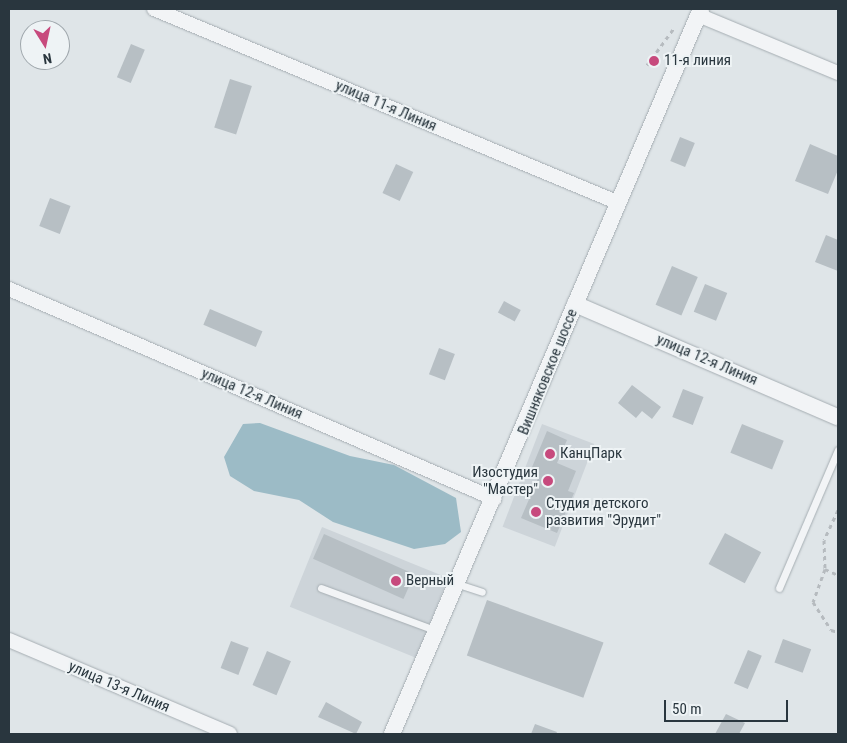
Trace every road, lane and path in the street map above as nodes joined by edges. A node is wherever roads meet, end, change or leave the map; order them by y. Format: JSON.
{"nodes":[{"id":1,"x":154,"y":9,"type":"edge"},
{"id":2,"x":700,"y":12,"type":"edge"},
{"id":3,"x":676,"y":25,"type":"dead end"},
{"id":4,"x":647,"y":65,"type":"dead end"},
{"id":5,"x":838,"y":73,"type":"edge"},
{"id":6,"x":619,"y":203,"type":"junction"},
{"id":7,"x":9,"y":289,"type":"edge"},
{"id":8,"x":575,"y":304,"type":"junction"},
{"id":9,"x":838,"y":417,"type":"edge"},
{"id":10,"x":838,"y":450,"type":"edge"},
{"id":11,"x":496,"y":499,"type":"junction"},
{"id":12,"x":838,"y":510,"type":"edge"},
{"id":13,"x":825,"y":569,"type":"junction"},
{"id":14,"x":838,"y":575,"type":"edge"},
{"id":15,"x":458,"y":584,"type":"junction"},
{"id":16,"x":321,"y":588,"type":"dead end"},
{"id":17,"x":778,"y":588,"type":"dead end"},
{"id":18,"x":482,"y":592,"type":"dead end"},
{"id":19,"x":437,"y":632,"type":"junction"},
{"id":20,"x":838,"y":632,"type":"edge"},
{"id":21,"x":9,"y":640,"type":"edge"},
{"id":22,"x":395,"y":733,"type":"edge"},
{"id":23,"x":230,"y":734,"type":"edge"}],
"edges":[{"from":1,"to":6,"type":"street","name":"улица 11-я Линия"},
{"from":2,"to":5,"type":"street"},
{"from":2,"to":6,"type":"street","name":"Вишняковское шоссе"},
{"from":3,"to":4,"type":"path"},
{"from":6,"to":8,"type":"street","name":"Вишняковское шоссе"},
{"from":7,"to":11,"type":"street","name":"улица 12-я Линия"},
{"from":8,"to":9,"type":"street","name":"улица 12-я Линия"},
{"from":8,"to":11,"type":"street","name":"Вишняковское шоссе"},
{"from":10,"to":17,"type":"lane"},
{"from":11,"to":15,"type":"street","name":"Вишняковское шоссе"},
{"from":12,"to":13,"type":"path"},
{"from":13,"to":14,"type":"path"},
{"from":13,"to":20,"type":"path"},
{"from":15,"to":18,"type":"lane"},
{"from":15,"to":19,"type":"street","name":"Вишняковское шоссе"},
{"from":16,"to":19,"type":"lane"},
{"from":19,"to":22,"type":"street","name":"Вишняковское шоссе"},
{"from":21,"to":23,"type":"street","name":"улица 13-я Линия"}]}
